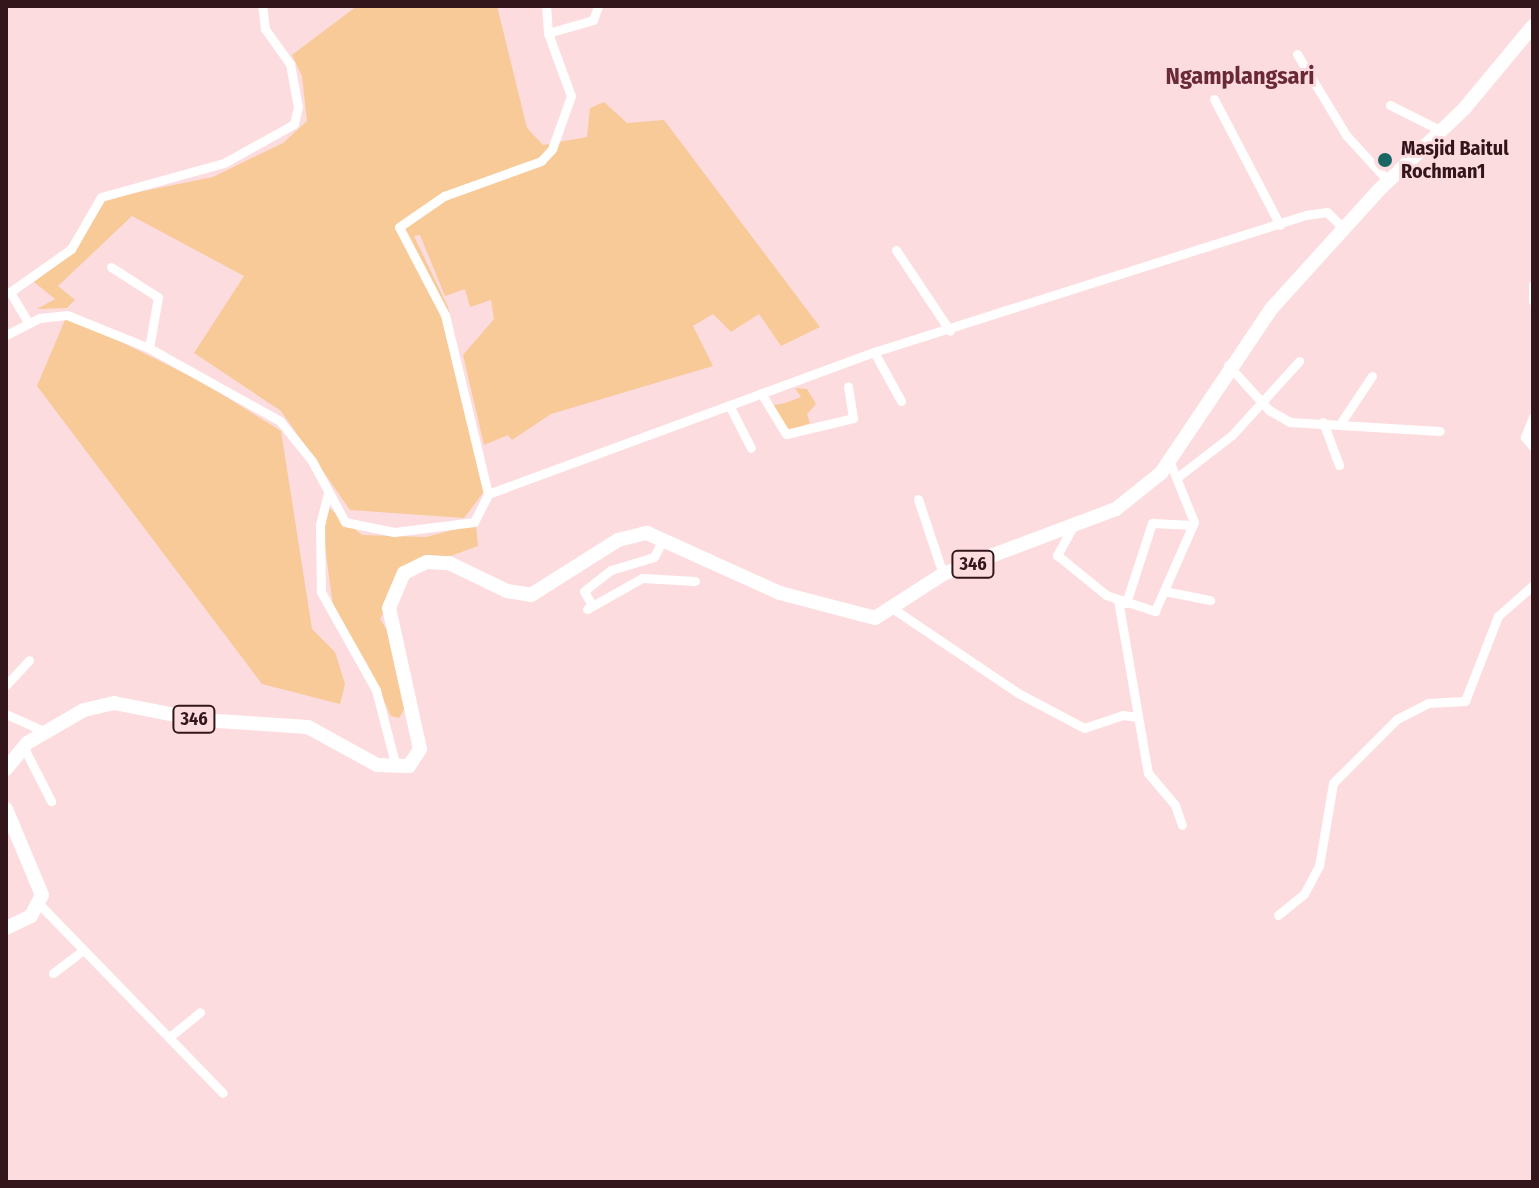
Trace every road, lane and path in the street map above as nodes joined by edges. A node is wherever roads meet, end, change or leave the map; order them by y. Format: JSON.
{"nodes":[{"id":1,"x":262,"y":6,"type":"edge"},
{"id":2,"x":546,"y":6,"type":"edge"},
{"id":3,"x":598,"y":6,"type":"edge"},
{"id":4,"x":1533,"y":26,"type":"edge"},
{"id":5,"x":548,"y":33,"type":"junction"},
{"id":6,"x":1297,"y":54,"type":"dead end"},
{"id":7,"x":1214,"y":99,"type":"dead end"},
{"id":8,"x":1390,"y":105,"type":"dead end"},
{"id":9,"x":1442,"y":131,"type":"junction"},
{"id":10,"x":1388,"y":181,"type":"junction"},
{"id":11,"x":1280,"y":225,"type":"junction"},
{"id":12,"x":1344,"y":229,"type":"junction"},
{"id":13,"x":896,"y":250,"type":"dead end"},
{"id":14,"x":111,"y":267,"type":"dead end"},
{"id":15,"x":1533,"y":285,"type":"edge"},
{"id":16,"x":1533,"y":301,"type":"edge"},
{"id":17,"x":28,"y":322,"type":"junction"},
{"id":18,"x":950,"y":331,"type":"junction"},
{"id":19,"x":6,"y":335,"type":"edge"},
{"id":20,"x":149,"y":348,"type":"junction"},
{"id":21,"x":874,"y":352,"type":"junction"},
{"id":22,"x":1299,"y":361,"type":"dead end"},
{"id":23,"x":1228,"y":365,"type":"junction"},
{"id":24,"x":1372,"y":376,"type":"dead end"},
{"id":25,"x":848,"y":386,"type":"dead end"},
{"id":26,"x":761,"y":393,"type":"junction"},
{"id":27,"x":901,"y":401,"type":"dead end"},
{"id":28,"x":1261,"y":402,"type":"junction"},
{"id":29,"x":729,"y":405,"type":"junction"},
{"id":30,"x":1533,"y":417,"type":"edge"},
{"id":31,"x":1342,"y":421,"type":"junction"},
{"id":32,"x":1323,"y":422,"type":"junction"},
{"id":33,"x":1440,"y":431,"type":"dead end"},
{"id":34,"x":1533,"y":447,"type":"edge"},
{"id":35,"x":751,"y":448,"type":"dead end"},
{"id":36,"x":1169,"y":460,"type":"junction"},
{"id":37,"x":1339,"y":465,"type":"dead end"},
{"id":38,"x":1179,"y":476,"type":"junction"},
{"id":39,"x":328,"y":493,"type":"junction"},
{"id":40,"x":488,"y":494,"type":"junction"},
{"id":41,"x":918,"y":499,"type":"dead end"},
{"id":42,"x":1193,"y":525,"type":"junction"},
{"id":43,"x":1071,"y":530,"type":"junction"},
{"id":44,"x":663,"y":539,"type":"junction"},
{"id":45,"x":943,"y":574,"type":"junction"},
{"id":46,"x":695,"y":581,"type":"dead end"},
{"id":47,"x":1533,"y":585,"type":"edge"},
{"id":48,"x":1164,"y":591,"type":"junction"},
{"id":49,"x":1210,"y":600,"type":"dead end"},
{"id":50,"x":1122,"y":601,"type":"junction"},
{"id":51,"x":895,"y":610,"type":"junction"},
{"id":52,"x":29,"y":660,"type":"dead end"},
{"id":53,"x":6,"y":685,"type":"edge"},
{"id":54,"x":6,"y":714,"type":"edge"},
{"id":55,"x":1137,"y":717,"type":"junction"},
{"id":56,"x":46,"y":732,"type":"junction"},
{"id":57,"x":23,"y":746,"type":"junction"},
{"id":58,"x":396,"y":767,"type":"junction"},
{"id":59,"x":6,"y":769,"type":"edge"},
{"id":60,"x":51,"y":801,"type":"dead end"},
{"id":61,"x":6,"y":809,"type":"edge"},
{"id":62,"x":1182,"y":825,"type":"dead end"},
{"id":63,"x":9,"y":833,"type":"edge"},
{"id":64,"x":40,"y":905,"type":"junction"},
{"id":65,"x":1278,"y":915,"type":"dead end"},
{"id":66,"x":6,"y":928,"type":"edge"},
{"id":67,"x":83,"y":950,"type":"junction"},
{"id":68,"x":53,"y":973,"type":"dead end"},
{"id":69,"x":200,"y":1012,"type":"dead end"},
{"id":70,"x":172,"y":1035,"type":"junction"},
{"id":71,"x":223,"y":1093,"type":"dead end"}],
"edges":[{"from":1,"to":17,"type":"street"},
{"from":2,"to":5,"type":"street"},
{"from":3,"to":5,"type":"street"},
{"from":4,"to":9,"type":"main road","number":"346"},
{"from":5,"to":40,"type":"street"},
{"from":6,"to":10,"type":"street"},
{"from":7,"to":11,"type":"street"},
{"from":8,"to":9,"type":"street"},
{"from":9,"to":10,"type":"main road","number":"346"},
{"from":10,"to":12,"type":"main road","number":"346"},
{"from":11,"to":12,"type":"street"},
{"from":11,"to":18,"type":"street"},
{"from":12,"to":23,"type":"main road","number":"346"},
{"from":13,"to":18,"type":"street"},
{"from":14,"to":20,"type":"street"},
{"from":15,"to":16,"type":"street"},
{"from":17,"to":19,"type":"street"},
{"from":17,"to":20,"type":"street"},
{"from":18,"to":21,"type":"street"},
{"from":20,"to":39,"type":"street"},
{"from":21,"to":26,"type":"street"},
{"from":21,"to":27,"type":"street"},
{"from":22,"to":28,"type":"street"},
{"from":23,"to":28,"type":"street"},
{"from":23,"to":36,"type":"main road","number":"346"},
{"from":24,"to":31,"type":"street"},
{"from":25,"to":26,"type":"street"},
{"from":26,"to":29,"type":"street"},
{"from":28,"to":32,"type":"street"},
{"from":28,"to":38,"type":"street"},
{"from":29,"to":35,"type":"street"},
{"from":29,"to":40,"type":"street"},
{"from":30,"to":34,"type":"street"},
{"from":31,"to":32,"type":"street"},
{"from":31,"to":33,"type":"street"},
{"from":32,"to":37,"type":"street"},
{"from":36,"to":38,"type":"street"},
{"from":36,"to":43,"type":"main road","number":"346"},
{"from":38,"to":42,"type":"street"},
{"from":39,"to":40,"type":"street"},
{"from":39,"to":58,"type":"street"},
{"from":41,"to":45,"type":"street"},
{"from":42,"to":48,"type":"street"},
{"from":42,"to":50,"type":"street"},
{"from":43,"to":45,"type":"main road","number":"346"},
{"from":43,"to":50,"type":"street"},
{"from":44,"to":46,"type":"street"},
{"from":44,"to":51,"type":"main road","number":"346"},
{"from":44,"to":58,"type":"main road","number":"346"},
{"from":45,"to":51,"type":"main road","number":"346"},
{"from":47,"to":65,"type":"street"},
{"from":48,"to":49,"type":"street"},
{"from":48,"to":50,"type":"street"},
{"from":50,"to":55,"type":"street"},
{"from":51,"to":55,"type":"street"},
{"from":52,"to":53,"type":"street"},
{"from":54,"to":56,"type":"street"},
{"from":55,"to":62,"type":"street"},
{"from":56,"to":57,"type":"main road","number":"346"},
{"from":56,"to":58,"type":"main road","number":"346"},
{"from":57,"to":59,"type":"main road","number":"346"},
{"from":57,"to":60,"type":"street"},
{"from":61,"to":63,"type":"main road"},
{"from":63,"to":64,"type":"main road"},
{"from":64,"to":66,"type":"main road"},
{"from":64,"to":67,"type":"street"},
{"from":67,"to":68,"type":"street"},
{"from":67,"to":70,"type":"street"},
{"from":69,"to":70,"type":"street"},
{"from":70,"to":71,"type":"street"}]}
